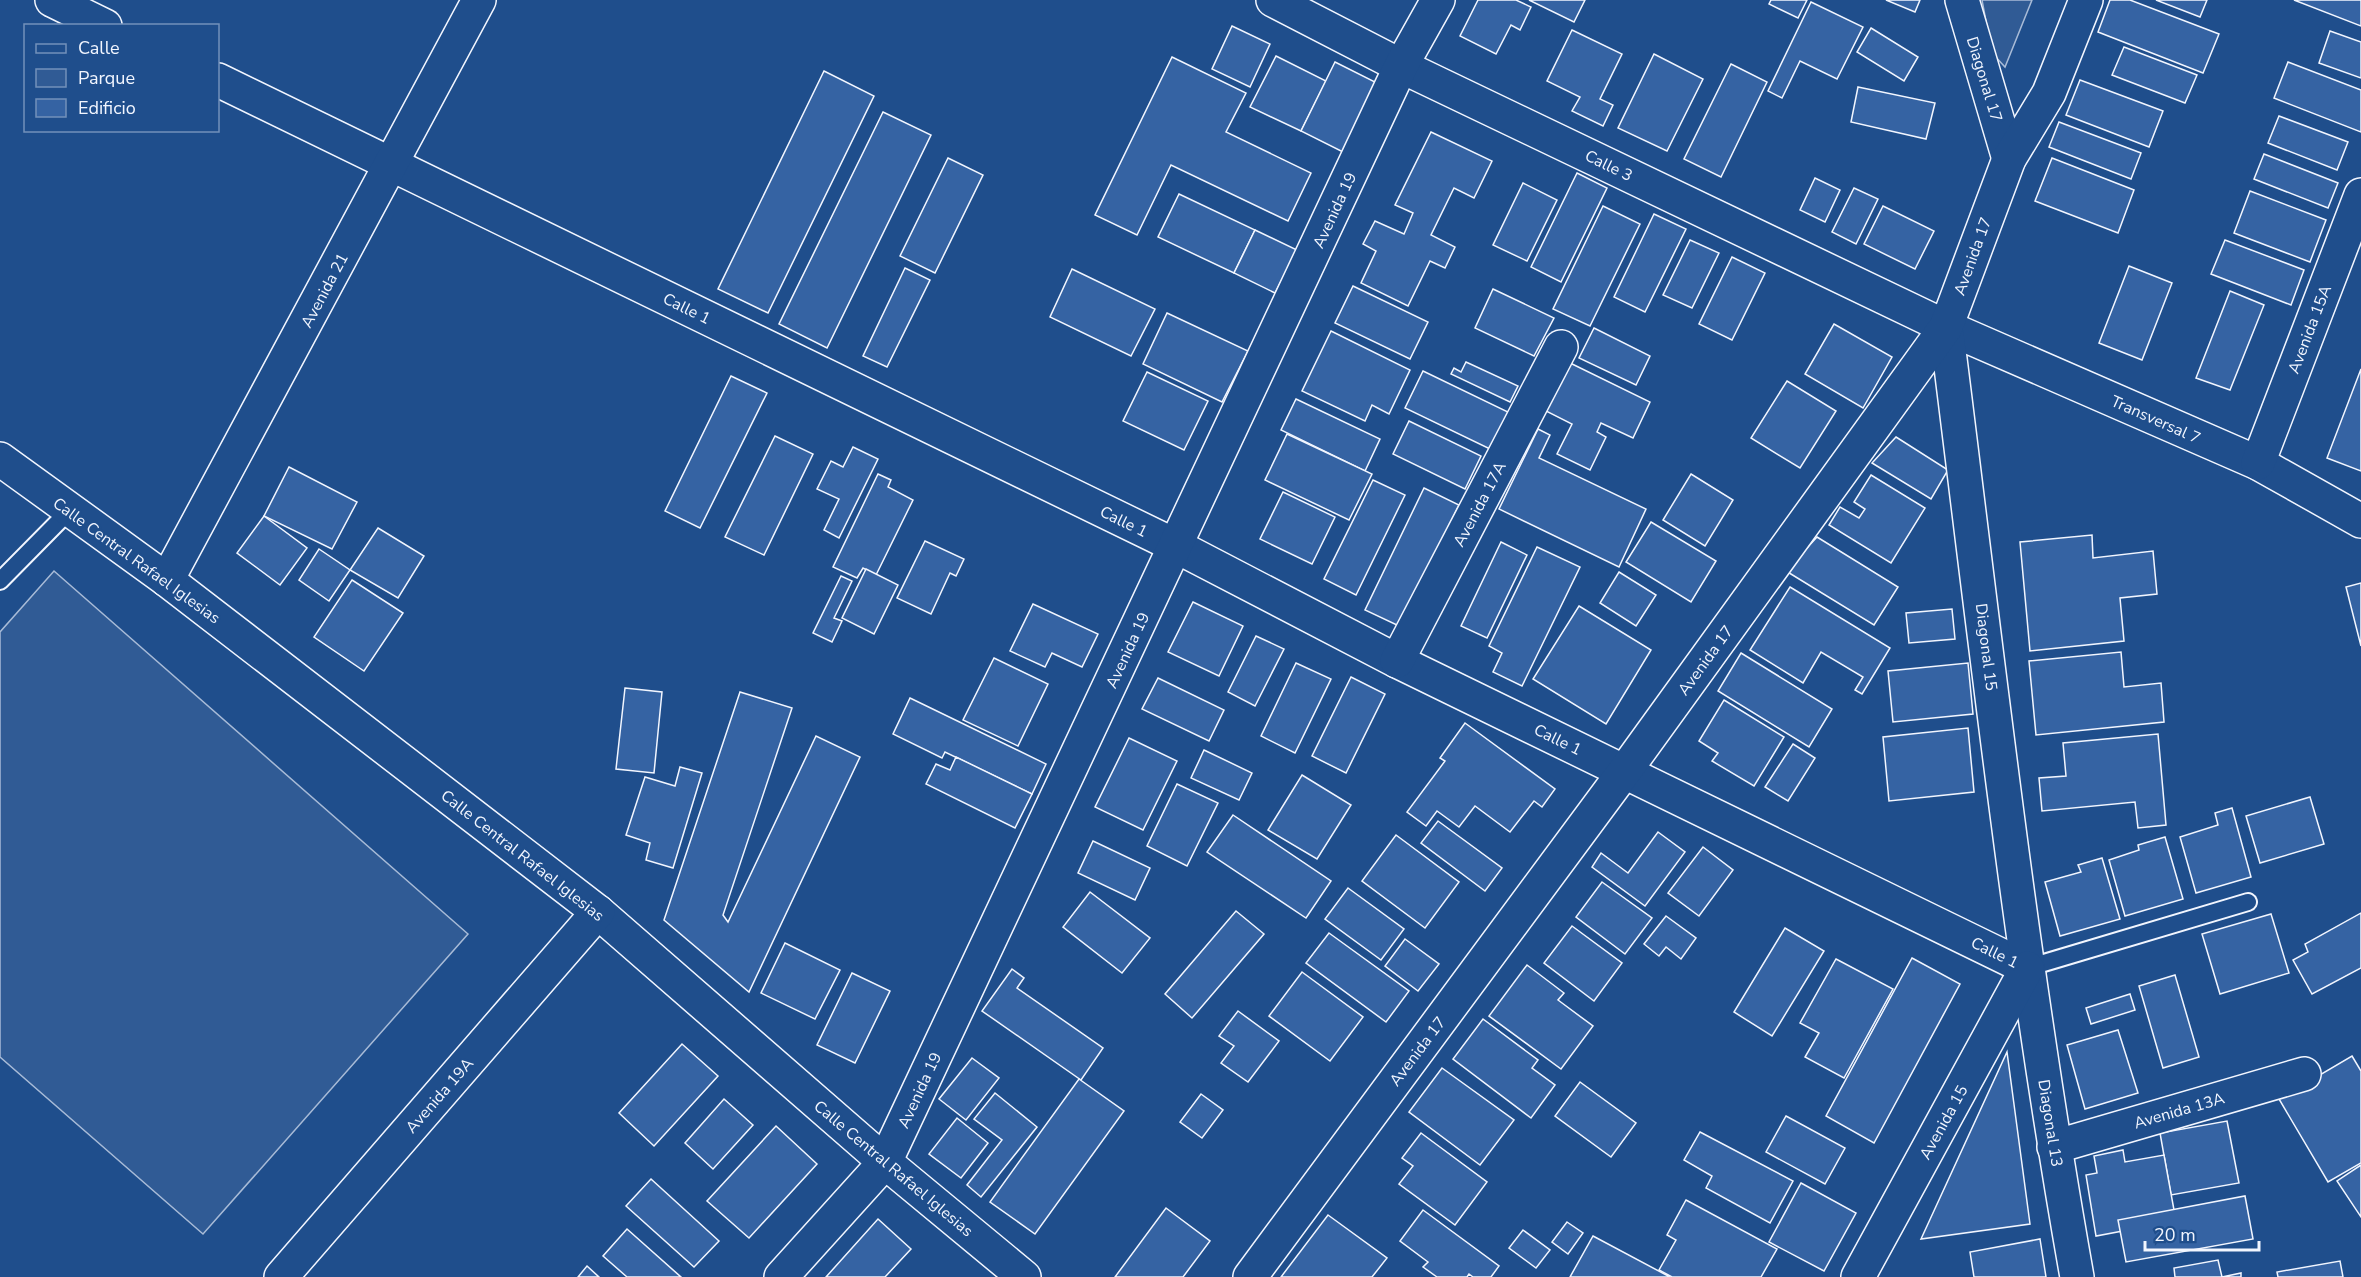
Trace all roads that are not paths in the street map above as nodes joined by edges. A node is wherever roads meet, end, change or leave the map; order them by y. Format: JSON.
{"nodes":[{"id":1,"x":52,"y":0,"type":"edge"},
{"id":2,"x":479,"y":0,"type":"edge"},
{"id":3,"x":1273,"y":0,"type":"edge"},
{"id":4,"x":1438,"y":0,"type":"edge"},
{"id":5,"x":1962,"y":0,"type":"edge"},
{"id":6,"x":2086,"y":0,"type":"edge"},
{"id":7,"x":101,"y":24,"type":"edge"},
{"id":8,"x":1401,"y":66,"type":"junction"},
{"id":9,"x":219,"y":80,"type":"edge"},
{"id":10,"x":2009,"y":159,"type":"junction"},
{"id":11,"x":392,"y":164,"type":"junction"},
{"id":12,"x":2361,"y":195,"type":"edge"},
{"id":13,"x":1946,"y":327,"type":"junction"},
{"id":14,"x":1561,"y":347,"type":"dead end"},
{"id":15,"x":0,"y":459,"type":"edge"},
{"id":16,"x":2258,"y":464,"type":"junction"},
{"id":17,"x":70,"y":510,"type":"junction"},
{"id":18,"x":2361,"y":521,"type":"edge"},
{"id":19,"x":1176,"y":546,"type":"junction"},
{"id":20,"x":167,"y":580,"type":"junction"},
{"id":21,"x":0,"y":581,"type":"edge"},
{"id":22,"x":1397,"y":661,"type":"junction"},
{"id":23,"x":1624,"y":772,"type":"junction"},
{"id":24,"x":2248,"y":902,"type":"dead end"},
{"id":25,"x":598,"y":912,"type":"junction"},
{"id":26,"x":2027,"y":968,"type":"junction"},
{"id":27,"x":2304,"y":1074,"type":"dead end"},
{"id":28,"x":2054,"y":1147,"type":"junction"},
{"id":29,"x":885,"y":1162,"type":"junction"},
{"id":30,"x":281,"y":1277,"type":"edge"},
{"id":31,"x":781,"y":1277,"type":"edge"},
{"id":32,"x":1024,"y":1277,"type":"edge"},
{"id":33,"x":1250,"y":1277,"type":"edge"},
{"id":34,"x":1858,"y":1277,"type":"edge"},
{"id":35,"x":2077,"y":1277,"type":"edge"}],
"edges":[{"from":1,"to":7,"type":"street"},
{"from":2,"to":11,"type":"street","name":"Avenida 21"},
{"from":3,"to":8,"type":"street","name":"Calle 3"},
{"from":4,"to":8,"type":"street","name":"Avenida 19"},
{"from":5,"to":10,"type":"street","name":"Diagonal 17"},
{"from":6,"to":10,"type":"street","name":"Avenida 17"},
{"from":8,"to":13,"type":"street","name":"Calle 3"},
{"from":8,"to":19,"type":"street","name":"Avenida 19"},
{"from":9,"to":11,"type":"street","name":"Calle 1"},
{"from":10,"to":13,"type":"street","name":"Avenida 17"},
{"from":11,"to":19,"type":"street","name":"Calle 1"},
{"from":11,"to":20,"type":"street","name":"Avenida 21"},
{"from":12,"to":16,"type":"street","name":"Avenida 15A"},
{"from":13,"to":16,"type":"street","name":"Transversal 7"},
{"from":13,"to":23,"type":"street","name":"Avenida 17"},
{"from":13,"to":26,"type":"street","name":"Diagonal 15"},
{"from":14,"to":22,"type":"street","name":"Avenida 17A"},
{"from":15,"to":17,"type":"street","name":"Calle Central Rafael Iglesias"},
{"from":16,"to":18,"type":"street","name":"Transversal 7"},
{"from":17,"to":20,"type":"street","name":"Calle Central Rafael Iglesias"},
{"from":17,"to":21,"type":"lane"},
{"from":19,"to":22,"type":"street","name":"Calle 1"},
{"from":19,"to":29,"type":"street","name":"Avenida 19"},
{"from":20,"to":25,"type":"street","name":"Calle Central Rafael Iglesias"},
{"from":22,"to":23,"type":"street","name":"Calle 1"},
{"from":23,"to":26,"type":"street","name":"Calle 1"},
{"from":23,"to":33,"type":"street","name":"Avenida 17"},
{"from":24,"to":26,"type":"lane"},
{"from":25,"to":29,"type":"street","name":"Calle Central Rafael Iglesias"},
{"from":25,"to":30,"type":"street","name":"Avenida 19A"},
{"from":26,"to":28,"type":"street","name":"Diagonal 13"},
{"from":26,"to":34,"type":"street","name":"Avenida 15"},
{"from":27,"to":28,"type":"street","name":"Avenida 13A"},
{"from":28,"to":35,"type":"street","name":"Diagonal 13"},
{"from":29,"to":31,"type":"street","name":"Avenida 19"},
{"from":29,"to":32,"type":"street","name":"Calle Central Rafael Iglesias"}]}
